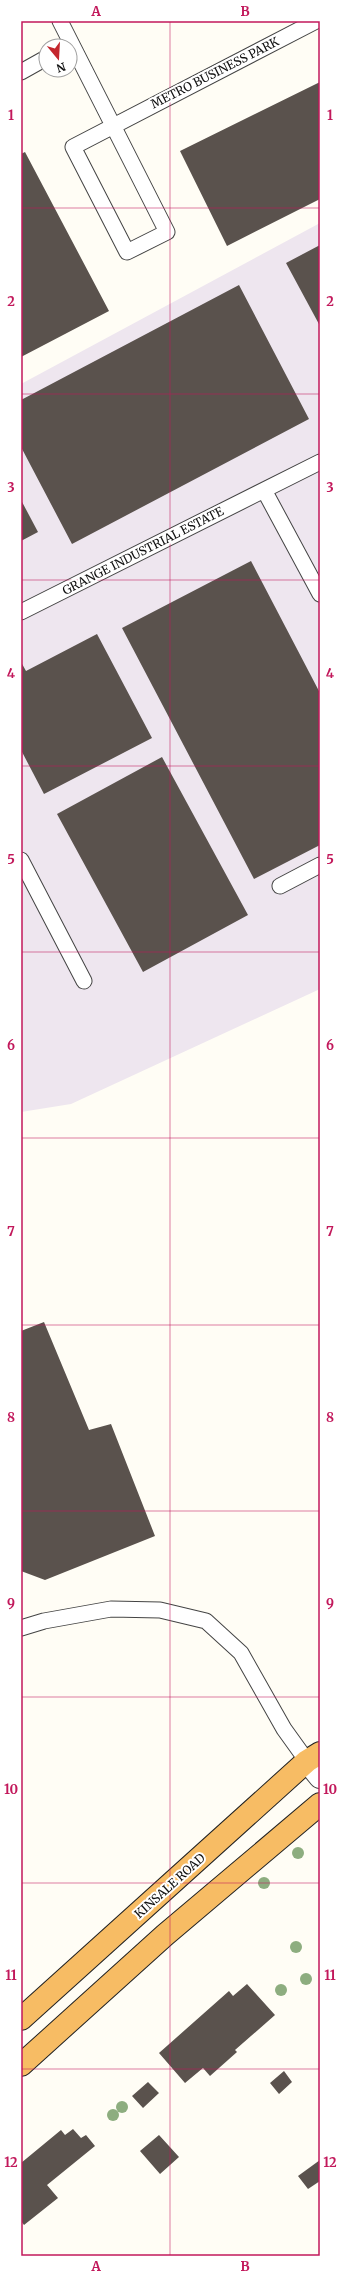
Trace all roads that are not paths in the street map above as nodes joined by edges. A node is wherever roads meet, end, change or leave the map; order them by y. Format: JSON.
{"nodes":[{"id":1,"x":60,"y":21,"type":"edge"},
{"id":2,"x":316,"y":21,"type":"edge"},
{"id":3,"x":67,"y":38,"type":"edge"},
{"id":4,"x":78,"y":60,"type":"edge"},
{"id":5,"x":38,"y":62,"type":"edge"},
{"id":6,"x":21,"y":72,"type":"edge"},
{"id":7,"x":114,"y":125,"type":"junction"},
{"id":8,"x":320,"y":462,"type":"edge"},
{"id":9,"x":264,"y":490,"type":"junction"},
{"id":10,"x":320,"y":594,"type":"edge"},
{"id":11,"x":21,"y":612,"type":"edge"},
{"id":12,"x":21,"y":860,"type":"edge"},
{"id":13,"x":320,"y":865,"type":"edge"},
{"id":14,"x":280,"y":886,"type":"dead end"},
{"id":15,"x":84,"y":981,"type":"dead end"},
{"id":16,"x":21,"y":1628,"type":"edge"},
{"id":17,"x":316,"y":1764,"type":"edge"},
{"id":18,"x":320,"y":1804,"type":"edge"},
{"id":19,"x":21,"y":2019,"type":"edge"},
{"id":20,"x":21,"y":2065,"type":"edge"}],
"edges":[{"from":1,"to":3,"type":"lane","name":"METRO BUSINESS PARK"},
{"from":2,"to":7,"type":"lane","name":"METRO BUSINESS PARK"},
{"from":4,"to":7,"type":"lane","name":"METRO BUSINESS PARK"},
{"from":5,"to":6,"type":"lane"},
{"from":7,"to":7,"type":"lane","name":"METRO BUSINESS PARK"},
{"from":8,"to":9,"type":"lane","name":"GRANGE INDUSTRIAL ESTATE"},
{"from":9,"to":10,"type":"lane"},
{"from":9,"to":11,"type":"lane","name":"GRANGE INDUSTRIAL ESTATE"},
{"from":12,"to":15,"type":"lane"},
{"from":13,"to":14,"type":"lane"},
{"from":16,"to":17,"type":"lane"},
{"from":17,"to":19,"type":"highway","name":"KINSALE ROAD"},
{"from":18,"to":20,"type":"highway"}]}
